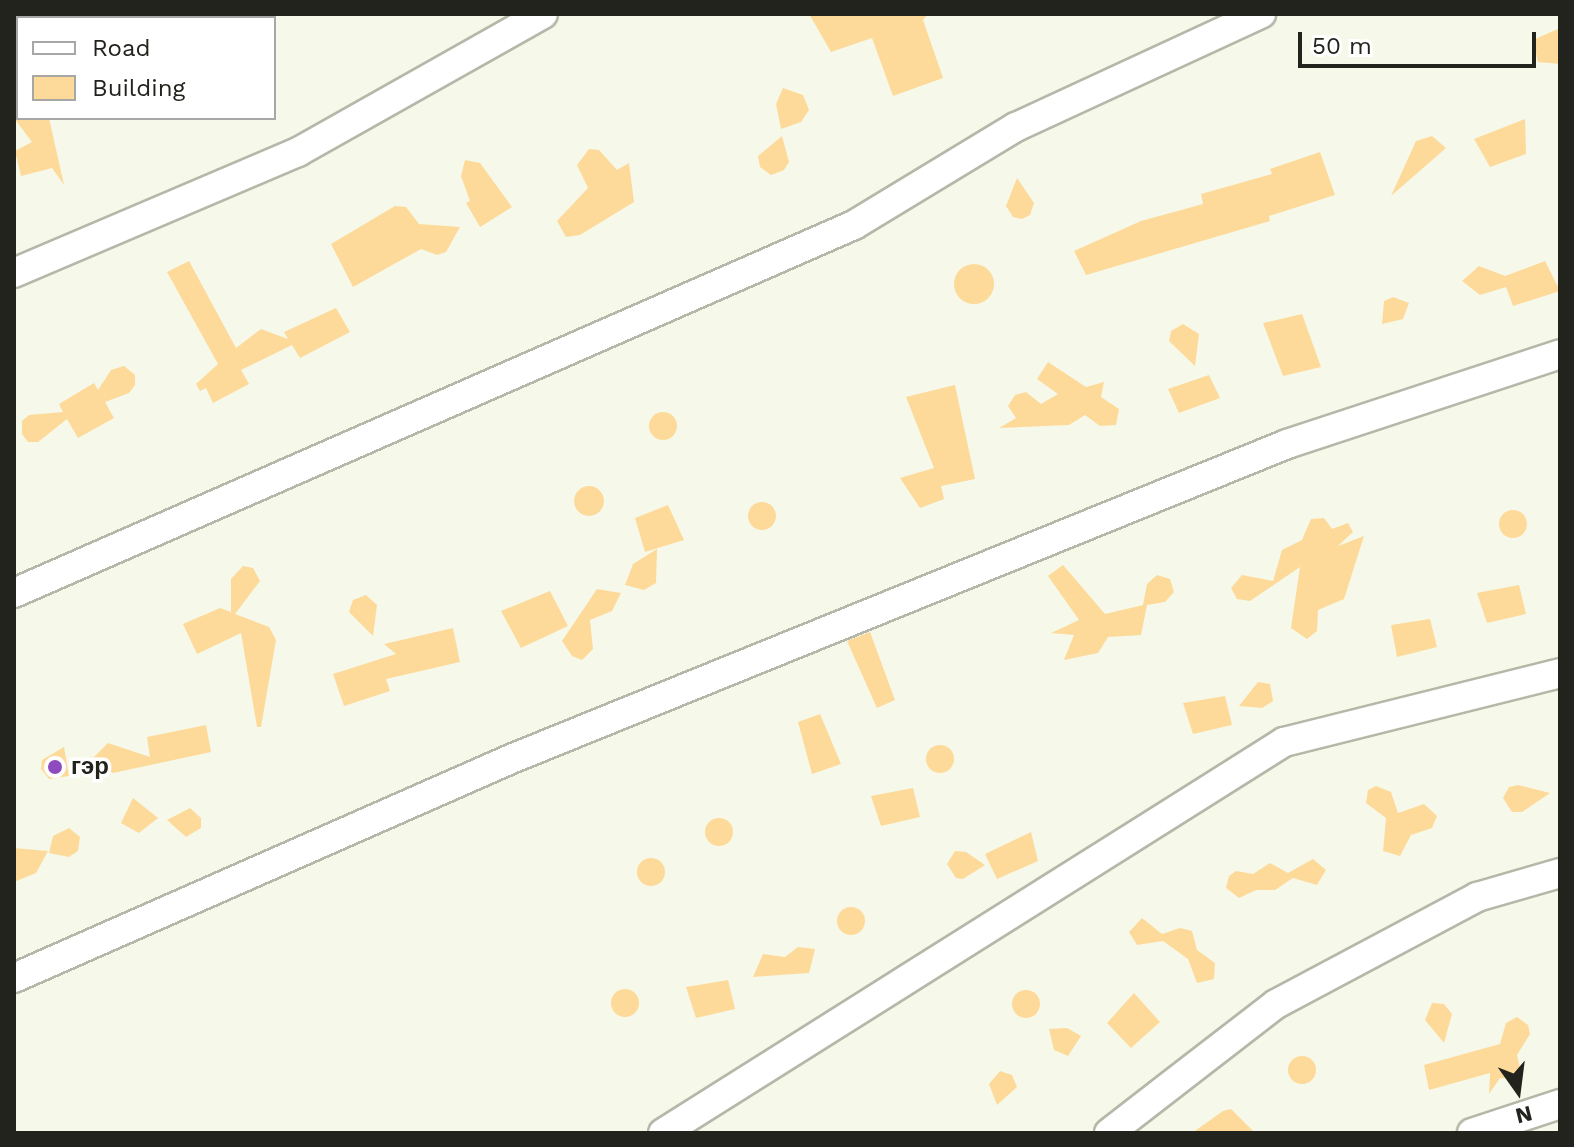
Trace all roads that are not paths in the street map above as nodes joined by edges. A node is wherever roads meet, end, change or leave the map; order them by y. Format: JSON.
{"nodes":[{"id":1,"x":543,"y":14,"type":"edge"},
{"id":2,"x":1261,"y":14,"type":"edge"},
{"id":3,"x":14,"y":273,"type":"edge"},
{"id":4,"x":1560,"y":354,"type":"edge"},
{"id":5,"x":14,"y":593,"type":"edge"},
{"id":6,"x":1560,"y":673,"type":"edge"},
{"id":7,"x":1560,"y":873,"type":"edge"},
{"id":8,"x":14,"y":978,"type":"edge"},
{"id":9,"x":1560,"y":1104,"type":"edge"},
{"id":10,"x":663,"y":1133,"type":"edge"},
{"id":11,"x":1109,"y":1133,"type":"edge"},
{"id":12,"x":1472,"y":1133,"type":"edge"}],
"edges":[{"from":1,"to":3,"type":"street"},
{"from":2,"to":5,"type":"street"},
{"from":4,"to":8,"type":"street"},
{"from":6,"to":10,"type":"street"},
{"from":7,"to":11,"type":"street"},
{"from":9,"to":12,"type":"street"}]}
